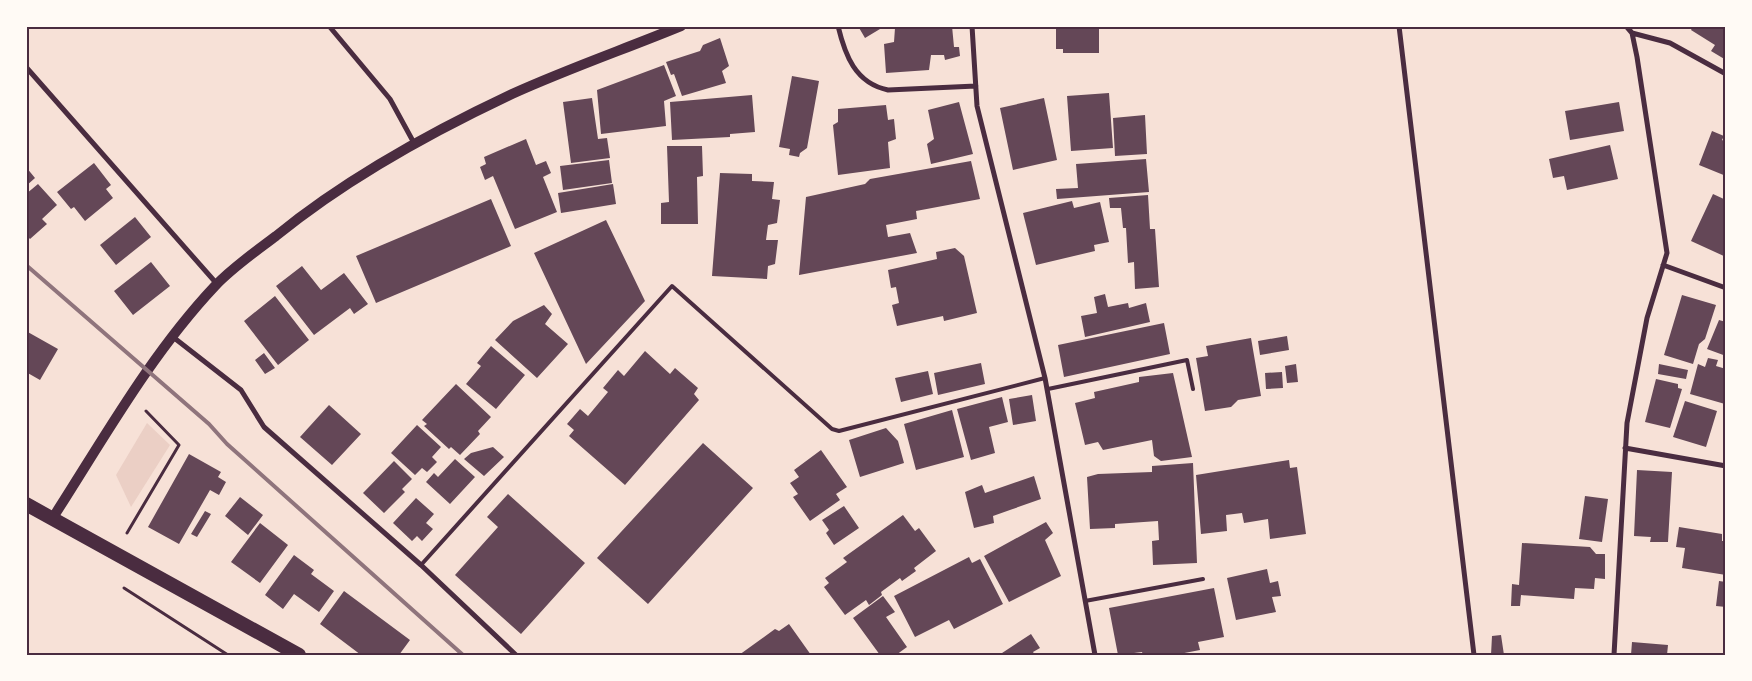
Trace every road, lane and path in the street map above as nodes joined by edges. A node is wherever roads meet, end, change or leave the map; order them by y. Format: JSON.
{"nodes":[{"id":1,"x":329,"y":26,"type":"edge"},
{"id":2,"x":681,"y":26,"type":"edge"},
{"id":3,"x":838,"y":26,"type":"edge"},
{"id":4,"x":972,"y":26,"type":"edge"},
{"id":5,"x":1399,"y":26,"type":"edge"},
{"id":6,"x":1626,"y":26,"type":"edge"},
{"id":7,"x":1632,"y":33,"type":"junction"},
{"id":8,"x":26,"y":67,"type":"edge"},
{"id":9,"x":1726,"y":74,"type":"edge"},
{"id":10,"x":976,"y":86,"type":"junction"},
{"id":11,"x":414,"y":143,"type":"junction"},
{"id":12,"x":1663,"y":265,"type":"junction"},
{"id":13,"x":217,"y":284,"type":"junction"},
{"id":14,"x":1726,"y":288,"type":"edge"},
{"id":15,"x":173,"y":337,"type":"junction"},
{"id":16,"x":1045,"y":378,"type":"junction"},
{"id":17,"x":1048,"y":389,"type":"junction"},
{"id":18,"x":1193,"y":390,"type":"dead end"},
{"id":19,"x":132,"y":396,"type":"junction"},
{"id":20,"x":1625,"y":448,"type":"junction"},
{"id":21,"x":1726,"y":466,"type":"edge"},
{"id":22,"x":26,"y":504,"type":"edge"},
{"id":23,"x":52,"y":519,"type":"junction"},
{"id":24,"x":115,"y":553,"type":"junction"},
{"id":25,"x":421,"y":565,"type":"junction"},
{"id":26,"x":1203,"y":579,"type":"dead end"},
{"id":27,"x":121,"y":586,"type":"dead end"},
{"id":28,"x":1084,"y":601,"type":"junction"},
{"id":29,"x":228,"y":655,"type":"edge"},
{"id":30,"x":299,"y":655,"type":"edge"},
{"id":31,"x":516,"y":655,"type":"edge"},
{"id":32,"x":1095,"y":655,"type":"edge"},
{"id":33,"x":1474,"y":655,"type":"edge"},
{"id":34,"x":1614,"y":655,"type":"edge"}],
"edges":[{"from":1,"to":11,"type":"street"},
{"from":2,"to":11,"type":"main road"},
{"from":3,"to":10,"type":"street"},
{"from":4,"to":10,"type":"street"},
{"from":5,"to":33,"type":"street"},
{"from":6,"to":7,"type":"street"},
{"from":7,"to":9,"type":"street"},
{"from":7,"to":12,"type":"street"},
{"from":8,"to":13,"type":"street"},
{"from":10,"to":16,"type":"street"},
{"from":11,"to":13,"type":"main road"},
{"from":12,"to":14,"type":"street"},
{"from":12,"to":20,"type":"street"},
{"from":13,"to":15,"type":"main road"},
{"from":15,"to":19,"type":"main road"},
{"from":15,"to":25,"type":"street"},
{"from":16,"to":17,"type":"street"},
{"from":16,"to":25,"type":"lane"},
{"from":17,"to":18,"type":"lane"},
{"from":17,"to":28,"type":"street"},
{"from":19,"to":23,"type":"main road"},
{"from":19,"to":24,"type":"path"},
{"from":20,"to":21,"type":"street"},
{"from":20,"to":34,"type":"street"},
{"from":22,"to":23,"type":"highway"},
{"from":23,"to":24,"type":"highway"},
{"from":24,"to":30,"type":"highway"},
{"from":25,"to":31,"type":"street"},
{"from":26,"to":28,"type":"lane"},
{"from":27,"to":29,"type":"path"},
{"from":28,"to":32,"type":"street"}]}
